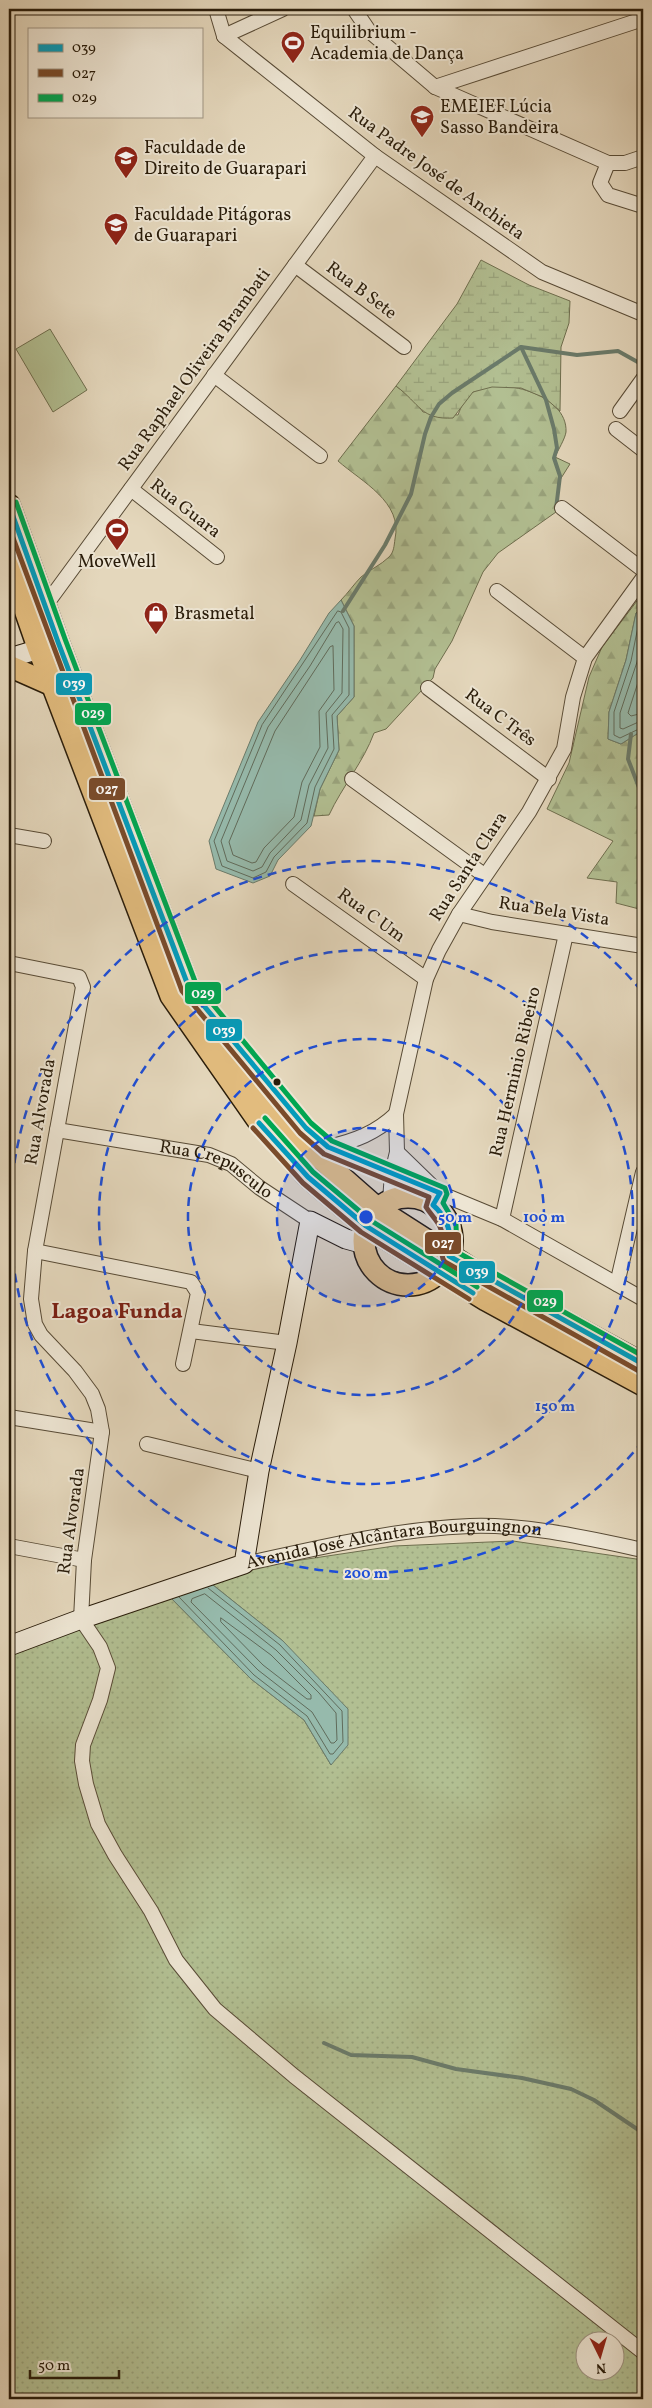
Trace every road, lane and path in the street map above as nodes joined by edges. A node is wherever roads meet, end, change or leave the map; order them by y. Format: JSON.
{"nodes":[{"id":1,"x":216,"y":9,"type":"edge"},
{"id":2,"x":284,"y":9,"type":"edge"},
{"id":3,"x":354,"y":9,"type":"edge"},
{"id":4,"x":643,"y":19,"type":"edge"},
{"id":5,"x":224,"y":36,"type":"junction"},
{"id":6,"x":435,"y":87,"type":"junction"},
{"id":7,"x":375,"y":156,"type":"junction"},
{"id":8,"x":643,"y":157,"type":"edge"},
{"id":9,"x":608,"y":163,"type":"junction"},
{"id":10,"x":643,"y":206,"type":"edge"},
{"id":11,"x":295,"y":266,"type":"junction"},
{"id":12,"x":643,"y":314,"type":"edge"},
{"id":13,"x":404,"y":347,"type":"dead end"},
{"id":14,"x":214,"y":375,"type":"junction"},
{"id":15,"x":643,"y":379,"type":"edge"},
{"id":16,"x":620,"y":412,"type":"dead end"},
{"id":17,"x":616,"y":429,"type":"dead end"},
{"id":18,"x":643,"y":450,"type":"edge"},
{"id":19,"x":320,"y":456,"type":"dead end"},
{"id":20,"x":131,"y":490,"type":"junction"},
{"id":21,"x":9,"y":505,"type":"edge"},
{"id":22,"x":562,"y":508,"type":"dead end"},
{"id":23,"x":217,"y":558,"type":"dead end"},
{"id":24,"x":9,"y":564,"type":"edge"},
{"id":25,"x":643,"y":570,"type":"edge"},
{"id":26,"x":643,"y":578,"type":"edge"},
{"id":27,"x":497,"y":591,"type":"dead end"},
{"id":28,"x":46,"y":632,"type":"junction"},
{"id":29,"x":9,"y":653,"type":"edge"},
{"id":30,"x":9,"y":658,"type":"edge"},
{"id":31,"x":585,"y":658,"type":"junction"},
{"id":32,"x":9,"y":666,"type":"edge"},
{"id":33,"x":52,"y":685,"type":"junction"},
{"id":34,"x":428,"y":688,"type":"dead end"},
{"id":35,"x":352,"y":779,"type":"dead end"},
{"id":36,"x":548,"y":779,"type":"junction"},
{"id":37,"x":9,"y":835,"type":"edge"},
{"id":38,"x":44,"y":841,"type":"dead end"},
{"id":39,"x":484,"y":875,"type":"junction"},
{"id":40,"x":293,"y":884,"type":"dead end"},
{"id":41,"x":459,"y":914,"type":"junction"},
{"id":42,"x":566,"y":934,"type":"junction"},
{"id":43,"x":643,"y":946,"type":"edge"},
{"id":44,"x":9,"y":963,"type":"edge"},
{"id":45,"x":426,"y":979,"type":"junction"},
{"id":46,"x":189,"y":988,"type":"junction"},
{"id":47,"x":396,"y":1114,"type":"junction"},
{"id":48,"x":57,"y":1130,"type":"junction"},
{"id":49,"x":328,"y":1147,"type":"junction"},
{"id":50,"x":397,"y":1152,"type":"junction"},
{"id":51,"x":643,"y":1172,"type":"edge"},
{"id":52,"x":392,"y":1173,"type":"junction"},
{"id":53,"x":436,"y":1199,"type":"junction"},
{"id":54,"x":384,"y":1205,"type":"junction"},
{"id":55,"x":502,"y":1219,"type":"junction"},
{"id":56,"x":310,"y":1221,"type":"junction"},
{"id":57,"x":365,"y":1235,"type":"junction"},
{"id":58,"x":35,"y":1251,"type":"junction"},
{"id":59,"x":444,"y":1264,"type":"junction"},
{"id":60,"x":617,"y":1284,"type":"junction"},
{"id":61,"x":643,"y":1299,"type":"edge"},
{"id":62,"x":191,"y":1331,"type":"junction"},
{"id":63,"x":287,"y":1343,"type":"junction"},
{"id":64,"x":183,"y":1364,"type":"dead end"},
{"id":65,"x":643,"y":1364,"type":"edge"},
{"id":66,"x":643,"y":1385,"type":"edge"},
{"id":67,"x":9,"y":1417,"type":"edge"},
{"id":68,"x":102,"y":1432,"type":"junction"},
{"id":69,"x":147,"y":1444,"type":"dead end"},
{"id":70,"x":259,"y":1471,"type":"junction"},
{"id":71,"x":9,"y":1546,"type":"edge"},
{"id":72,"x":643,"y":1550,"type":"edge"},
{"id":73,"x":84,"y":1560,"type":"junction"},
{"id":74,"x":244,"y":1564,"type":"junction"},
{"id":75,"x":81,"y":1619,"type":"junction"},
{"id":76,"x":9,"y":1646,"type":"edge"},
{"id":77,"x":643,"y":2352,"type":"edge"}],
"edges":[{"from":1,"to":5,"type":"street"},
{"from":2,"to":5,"type":"street"},
{"from":3,"to":6,"type":"street"},
{"from":4,"to":6,"type":"street"},
{"from":5,"to":7,"type":"street","name":"Rua Padre José de Anchieta"},
{"from":6,"to":9,"type":"street"},
{"from":7,"to":11,"type":"street","name":"Rua Raphael Oliveira Brambati"},
{"from":7,"to":12,"type":"street","name":"Rua Padre José de Anchieta"},
{"from":8,"to":9,"type":"street"},
{"from":9,"to":10,"type":"street"},
{"from":11,"to":13,"type":"street","name":"Rua B Sete"},
{"from":11,"to":14,"type":"street","name":"Rua Raphael Oliveira Brambati"},
{"from":14,"to":19,"type":"street"},
{"from":14,"to":20,"type":"street","name":"Rua Raphael Oliveira Brambati"},
{"from":15,"to":16,"type":"street"},
{"from":17,"to":18,"type":"street"},
{"from":20,"to":23,"type":"street","name":"Rua Guara"},
{"from":20,"to":28,"type":"street","name":"Rua Raphael Oliveira Brambati"},
{"from":21,"to":28,"type":"main road"},
{"from":22,"to":25,"type":"street"},
{"from":24,"to":28,"type":"main road"},
{"from":26,"to":31,"type":"street","name":"Rua Santa Clara"},
{"from":27,"to":31,"type":"street"},
{"from":28,"to":29,"type":"street"},
{"from":28,"to":30,"type":"street"},
{"from":28,"to":33,"type":"main road"},
{"from":28,"to":46,"type":"main road"},
{"from":31,"to":36,"type":"street","name":"Rua Santa Clara"},
{"from":32,"to":33,"type":"main road"},
{"from":33,"to":57,"type":"main road"},
{"from":34,"to":36,"type":"street","name":"Rua C Três"},
{"from":35,"to":39,"type":"street"},
{"from":36,"to":39,"type":"street","name":"Rua Santa Clara"},
{"from":37,"to":38,"type":"street"},
{"from":39,"to":41,"type":"street","name":"Rua Santa Clara"},
{"from":40,"to":45,"type":"street","name":"Rua C Um"},
{"from":41,"to":42,"type":"street","name":"Rua Bela Vista"},
{"from":41,"to":45,"type":"street","name":"Rua Santa Clara"},
{"from":42,"to":43,"type":"street","name":"Rua Bela Vista"},
{"from":42,"to":55,"type":"street","name":"Rua Herminio Ribeiro"},
{"from":44,"to":48,"type":"street","name":"Rua Alvorada"},
{"from":45,"to":47,"type":"street","name":"Rua Santa Clara"},
{"from":46,"to":49,"type":"street"},
{"from":46,"to":54,"type":"main road"},
{"from":47,"to":49,"type":"street"},
{"from":47,"to":50,"type":"street","name":"Rua Santa Clara"},
{"from":48,"to":56,"type":"street","name":"Rua Crepusculo"},
{"from":48,"to":58,"type":"street","name":"Rua Alvorada"},
{"from":49,"to":52,"type":"street"},
{"from":50,"to":52,"type":"street","name":"Rua Santa Clara"},
{"from":50,"to":53,"type":"street"},
{"from":51,"to":60,"type":"street"},
{"from":52,"to":53,"type":"street"},
{"from":52,"to":54,"type":"street","name":"Rua Santa Clara"},
{"from":53,"to":54,"type":"main road"},
{"from":53,"to":55,"type":"street"},
{"from":53,"to":59,"type":"main road"},
{"from":54,"to":57,"type":"main road"},
{"from":54,"to":59,"type":"main road"},
{"from":55,"to":60,"type":"street"},
{"from":56,"to":57,"type":"street","name":"Rua Crepusculo"},
{"from":56,"to":63,"type":"street"},
{"from":57,"to":59,"type":"main road"},
{"from":57,"to":59,"type":"main road"},
{"from":58,"to":62,"type":"street"},
{"from":58,"to":68,"type":"street","name":"Rua Alvorada"},
{"from":59,"to":65,"type":"main road"},
{"from":59,"to":66,"type":"main road"},
{"from":60,"to":61,"type":"street"},
{"from":62,"to":63,"type":"street"},
{"from":62,"to":64,"type":"street"},
{"from":63,"to":70,"type":"street"},
{"from":67,"to":68,"type":"street"},
{"from":68,"to":73,"type":"street","name":"Rua Alvorada"},
{"from":69,"to":70,"type":"street"},
{"from":70,"to":74,"type":"street"},
{"from":71,"to":73,"type":"street"},
{"from":72,"to":74,"type":"street","name":"Avenida José Alcântara Bourguingnon"},
{"from":73,"to":75,"type":"street","name":"Rua Alvorada"},
{"from":74,"to":75,"type":"street","name":"Avenida José Alcântara Bourguingnon"},
{"from":75,"to":76,"type":"street","name":"Avenida José Alcântara Bourguingnon"},
{"from":75,"to":77,"type":"street"}]}
